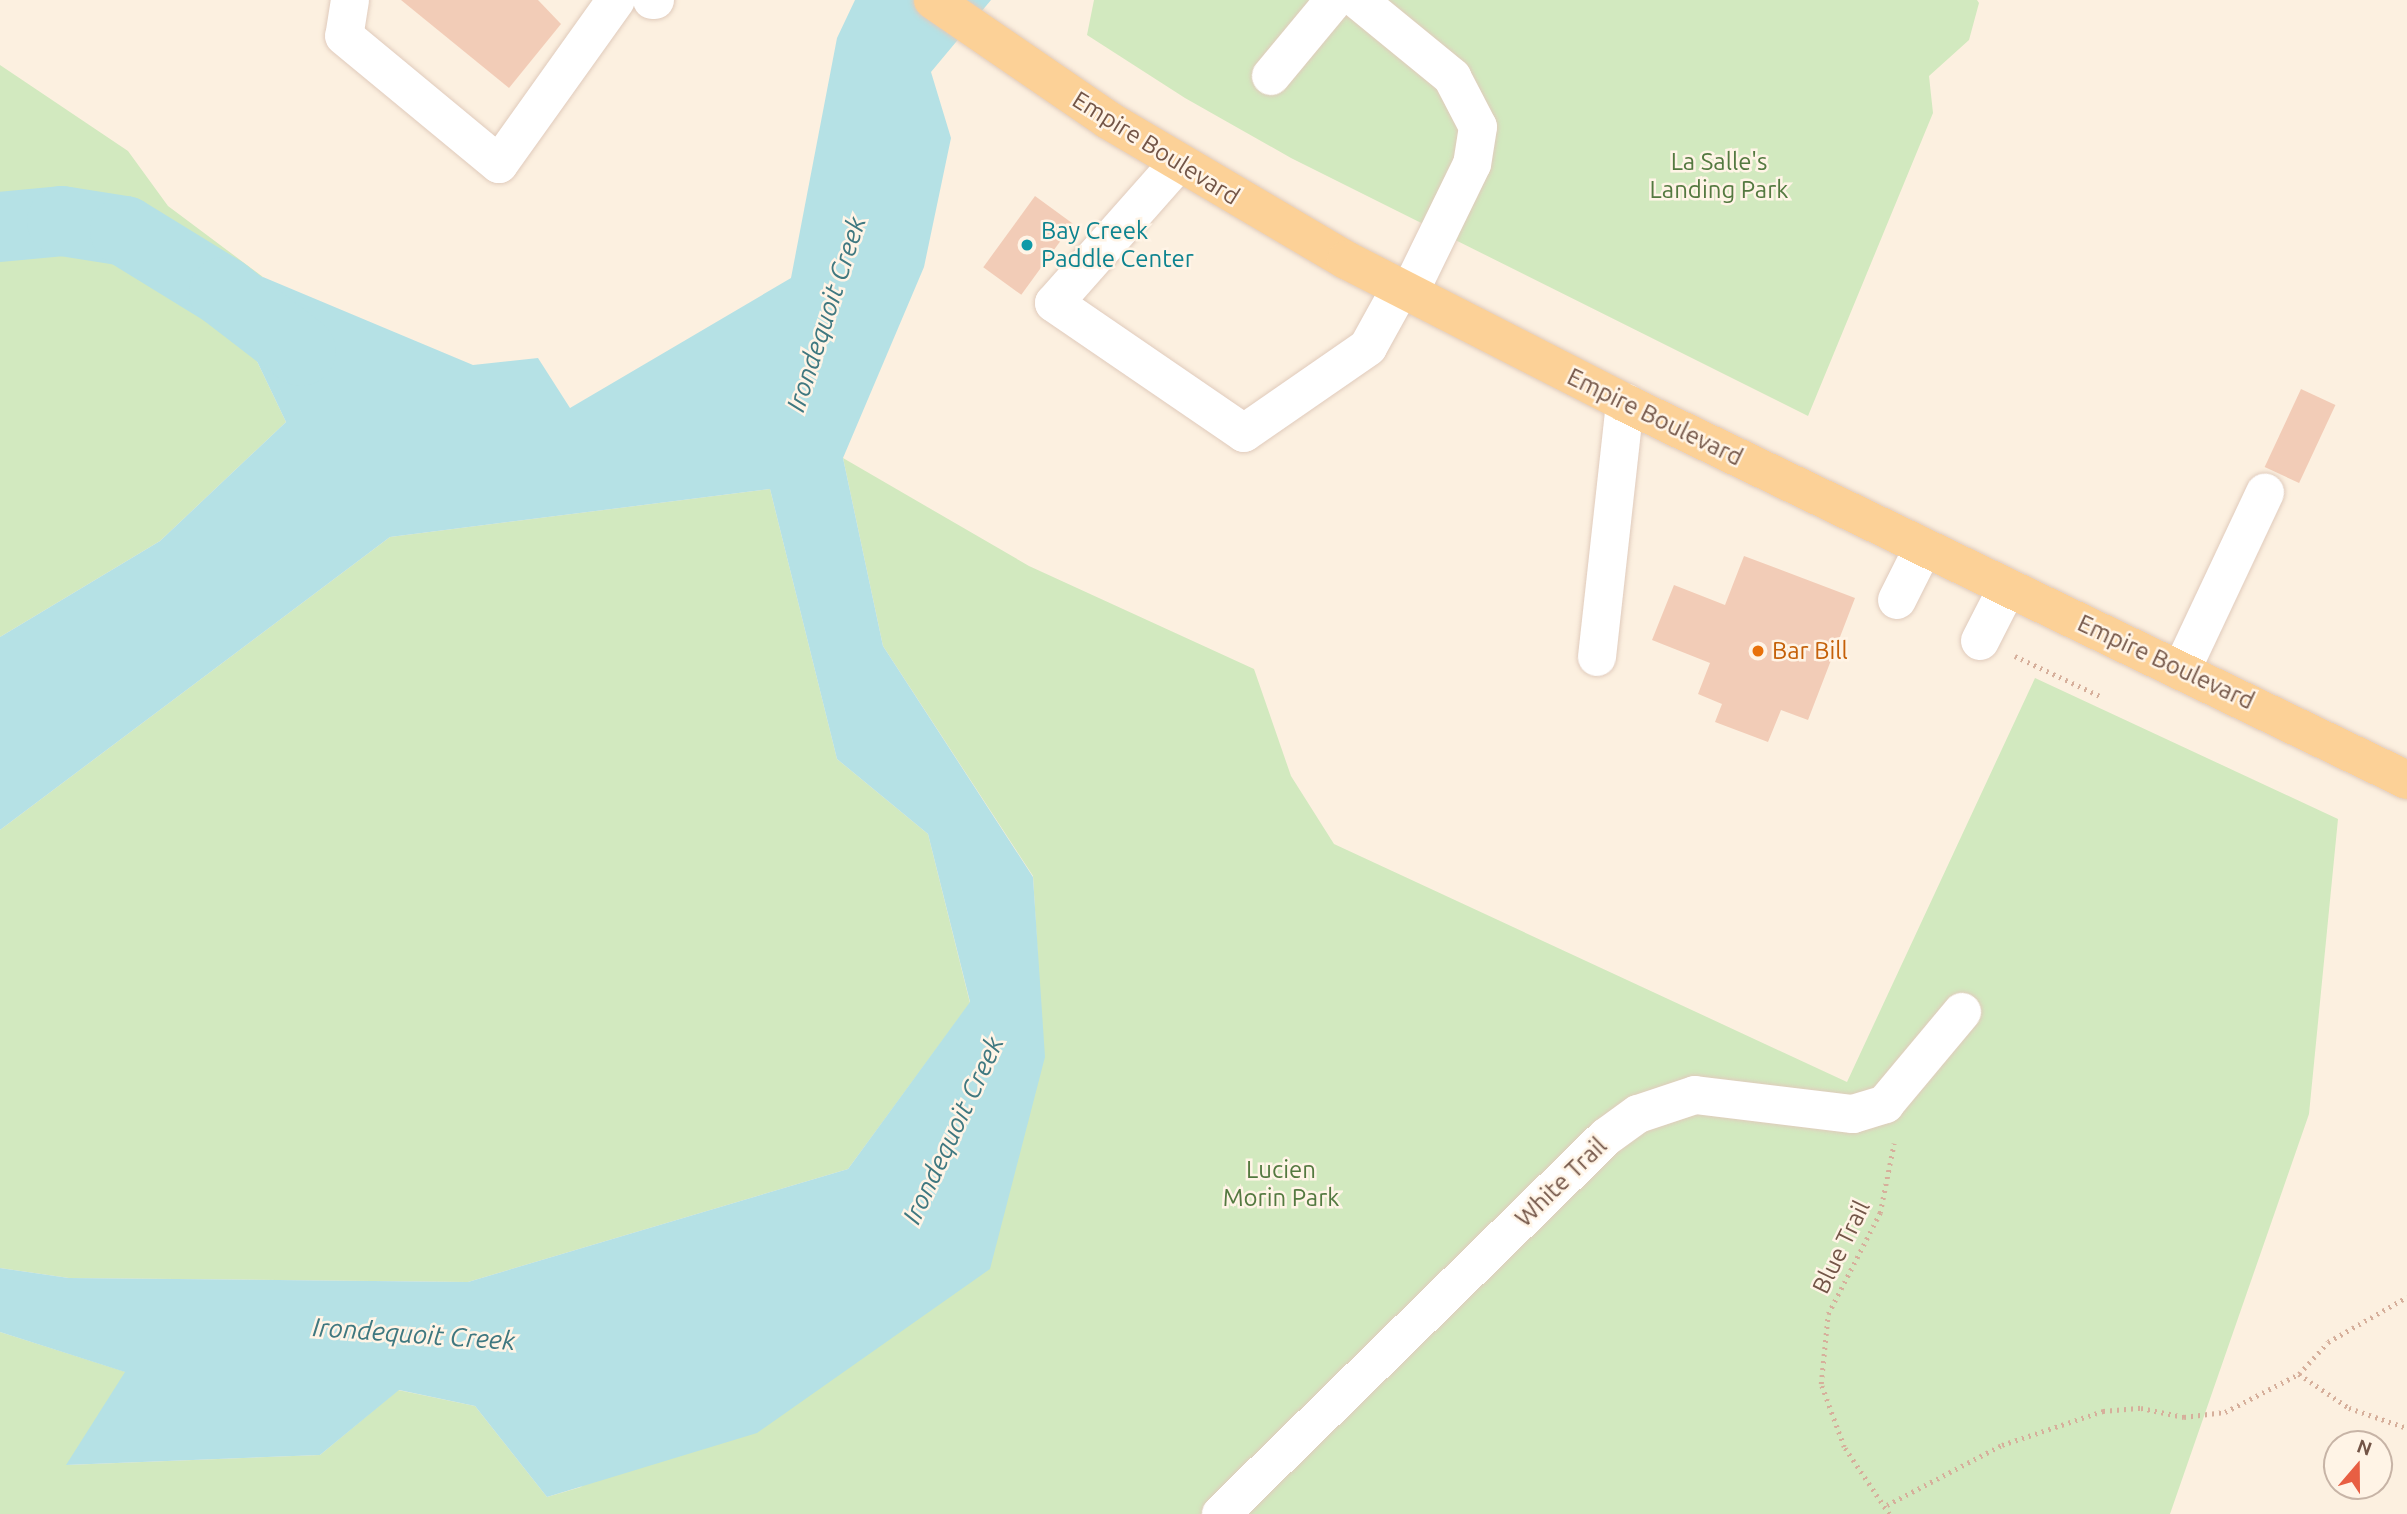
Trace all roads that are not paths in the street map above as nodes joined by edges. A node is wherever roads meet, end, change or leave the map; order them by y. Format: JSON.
{"nodes":[{"id":1,"x":350,"y":0,"type":"edge"},
{"id":2,"x":616,"y":0,"type":"edge"},
{"id":3,"x":933,"y":0,"type":"edge"},
{"id":4,"x":1334,"y":0,"type":"edge"},
{"id":5,"x":1358,"y":0,"type":"edge"},
{"id":6,"x":1271,"y":76,"type":"dead end"},
{"id":7,"x":1178,"y":163,"type":"junction"},
{"id":8,"x":1405,"y":291,"type":"junction"},
{"id":9,"x":1625,"y":403,"type":"junction"},
{"id":10,"x":2265,"y":494,"type":"dead end"},
{"id":11,"x":1923,"y":548,"type":"junction"},
{"id":12,"x":2007,"y":588,"type":"junction"},
{"id":13,"x":1897,"y":600,"type":"dead end"},
{"id":14,"x":1980,"y":641,"type":"dead end"},
{"id":15,"x":1597,"y":657,"type":"dead end"},
{"id":16,"x":2182,"y":669,"type":"junction"},
{"id":17,"x":2407,"y":780,"type":"edge"},
{"id":18,"x":1962,"y":1012,"type":"dead end"},
{"id":19,"x":1220,"y":1514,"type":"edge"}],
"edges":[{"from":1,"to":2,"type":"lane"},
{"from":3,"to":7,"type":"main road","name":"Empire Boulevard"},
{"from":4,"to":6,"type":"lane"},
{"from":5,"to":8,"type":"lane"},
{"from":7,"to":8,"type":"main road","name":"Empire Boulevard"},
{"from":7,"to":8,"type":"lane"},
{"from":8,"to":9,"type":"main road","name":"Empire Boulevard"},
{"from":9,"to":11,"type":"main road","name":"Empire Boulevard"},
{"from":9,"to":15,"type":"lane"},
{"from":10,"to":16,"type":"lane"},
{"from":11,"to":12,"type":"main road","name":"Empire Boulevard"},
{"from":11,"to":13,"type":"lane"},
{"from":12,"to":14,"type":"lane"},
{"from":12,"to":16,"type":"main road","name":"Empire Boulevard"},
{"from":16,"to":17,"type":"main road","name":"Empire Boulevard"},
{"from":18,"to":19,"type":"lane","name":"White Trail"}]}
